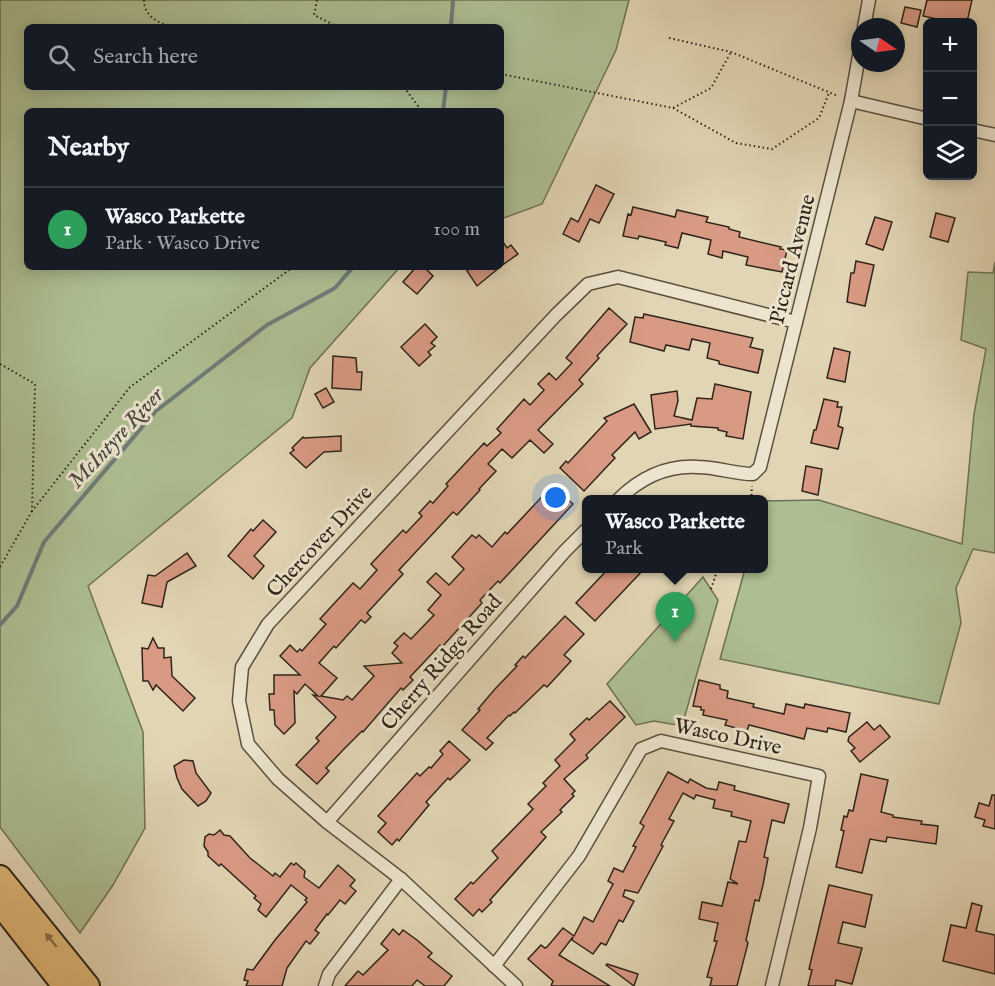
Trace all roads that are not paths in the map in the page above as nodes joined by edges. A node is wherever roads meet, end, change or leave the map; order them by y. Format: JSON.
{"nodes":[{"id":1,"x":869,"y":0,"type":"edge"},
{"id":2,"x":866,"y":18,"type":"edge"},
{"id":3,"x":856,"y":72,"type":"edge"},
{"id":4,"x":850,"y":101,"type":"junction"},
{"id":5,"x":923,"y":118,"type":"edge"},
{"id":6,"x":977,"y":131,"type":"edge"},
{"id":7,"x":995,"y":135,"type":"edge"},
{"id":8,"x":796,"y":322,"type":"junction"},
{"id":9,"x":623,"y":495,"type":"edge"},
{"id":10,"x":582,"y":534,"type":"edge"},
{"id":11,"x":327,"y":822,"type":"junction"},
{"id":12,"x":0,"y":877,"type":"edge"},
{"id":13,"x":401,"y":879,"type":"junction"},
{"id":14,"x":0,"y":904,"type":"edge"},
{"id":15,"x":494,"y":966,"type":"junction"},
{"id":16,"x":64,"y":986,"type":"edge"},
{"id":17,"x":88,"y":986,"type":"edge"},
{"id":18,"x":325,"y":986,"type":"edge"},
{"id":19,"x":516,"y":986,"type":"edge"},
{"id":20,"x":772,"y":986,"type":"edge"}],
"edges":[{"from":1,"to":2,"type":"street"},
{"from":3,"to":4,"type":"street","name":"Piccard Avenue"},
{"from":4,"to":5,"type":"street"},
{"from":4,"to":8,"type":"street","name":"Piccard Avenue"},
{"from":6,"to":7,"type":"street"},
{"from":8,"to":9,"type":"street","name":"Piccard Avenue"},
{"from":8,"to":11,"type":"street","name":"Chercover Drive"},
{"from":10,"to":11,"type":"street","name":"Cherry Ridge Road"},
{"from":11,"to":13,"type":"street","name":"Chercover Drive"},
{"from":17,"to":12,"type":"highway","one_way":true},
{"from":13,"to":15,"type":"street","name":"Chercover Drive"},
{"from":13,"to":18,"type":"street"},
{"from":14,"to":16,"type":"highway"},
{"from":15,"to":19,"type":"street","name":"Chercover Drive"},
{"from":15,"to":20,"type":"street","name":"Wasco Drive"}]}
